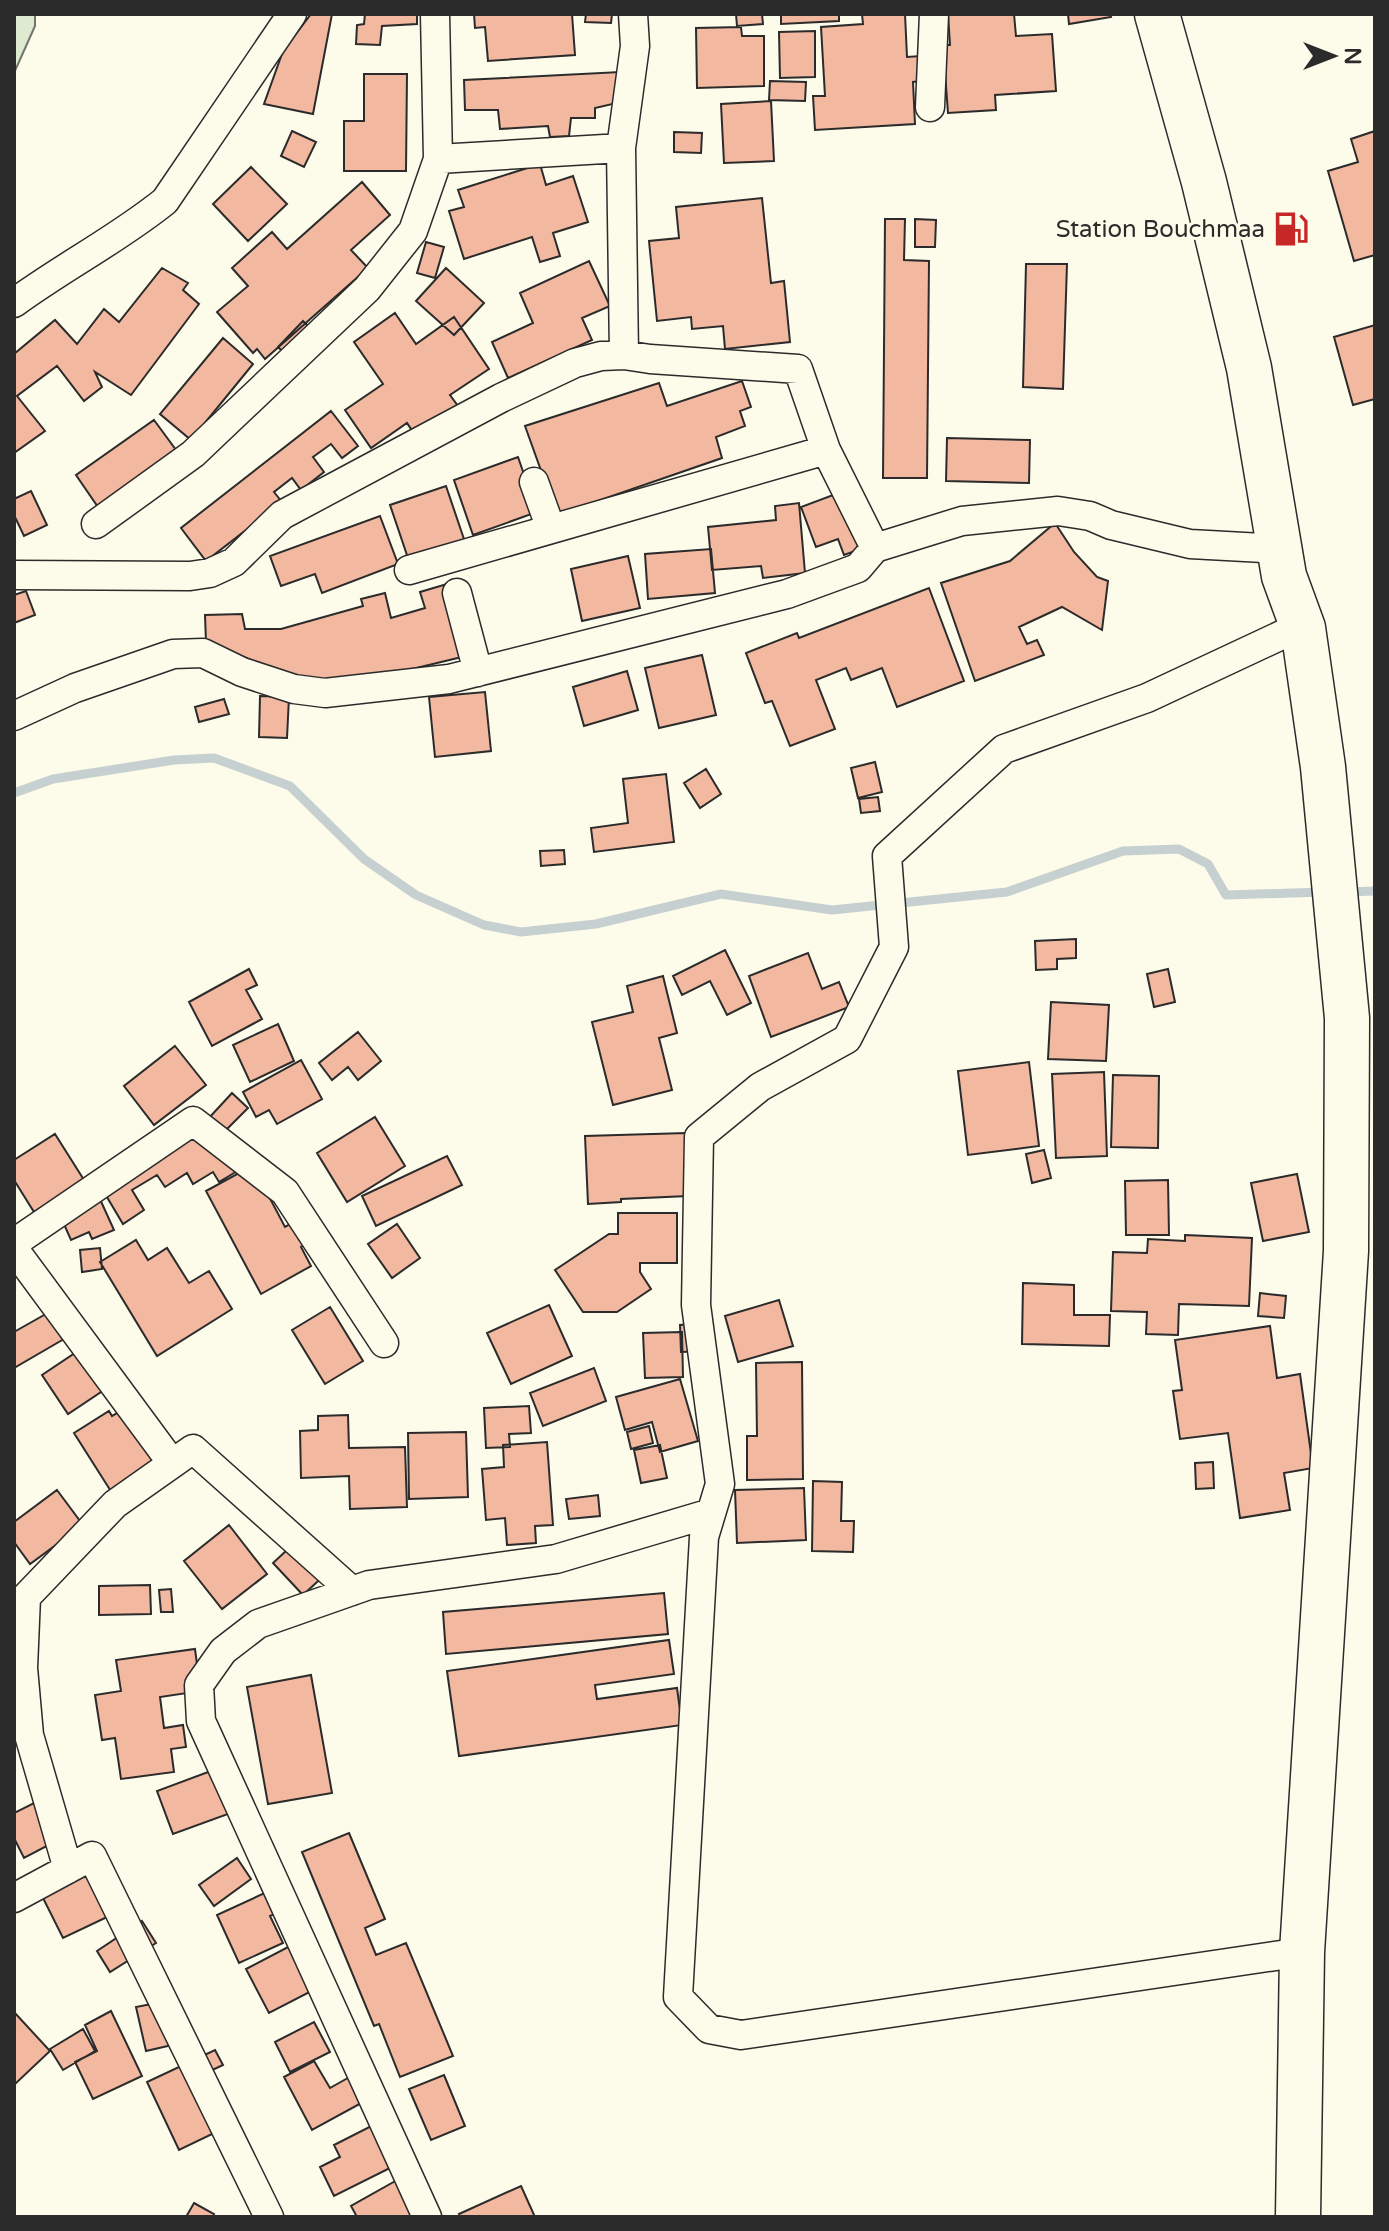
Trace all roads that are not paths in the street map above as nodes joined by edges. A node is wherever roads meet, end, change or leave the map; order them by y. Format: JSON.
{"nodes":[{"id":1,"x":292,"y":14,"type":"edge"},
{"id":2,"x":435,"y":14,"type":"edge"},
{"id":3,"x":633,"y":14,"type":"edge"},
{"id":4,"x":934,"y":14,"type":"edge"},
{"id":5,"x":1157,"y":14,"type":"edge"},
{"id":6,"x":930,"y":107,"type":"dead end"},
{"id":7,"x":621,"y":148,"type":"junction"},
{"id":8,"x":438,"y":159,"type":"junction"},
{"id":9,"x":14,"y":303,"type":"edge"},
{"id":10,"x":624,"y":355,"type":"junction"},
{"id":11,"x":826,"y":450,"type":"junction"},
{"id":12,"x":534,"y":482,"type":"dead end"},
{"id":13,"x":96,"y":524,"type":"dead end"},
{"id":14,"x":551,"y":529,"type":"junction"},
{"id":15,"x":875,"y":548,"type":"junction"},
{"id":16,"x":1280,"y":549,"type":"junction"},
{"id":17,"x":409,"y":570,"type":"dead end"},
{"id":18,"x":14,"y":575,"type":"edge"},
{"id":19,"x":457,"y":593,"type":"dead end"},
{"id":20,"x":1303,"y":628,"type":"junction"},
{"id":21,"x":478,"y":672,"type":"junction"},
{"id":22,"x":14,"y":716,"type":"edge"},
{"id":23,"x":14,"y":1243,"type":"edge"},
{"id":24,"x":14,"y":1249,"type":"edge"},
{"id":25,"x":384,"y":1343,"type":"dead end"},
{"id":26,"x":172,"y":1463,"type":"junction"},
{"id":27,"x":711,"y":1513,"type":"junction"},
{"id":28,"x":352,"y":1591,"type":"junction"},
{"id":29,"x":19,"y":1645,"type":"edge"},
{"id":30,"x":68,"y":1869,"type":"junction"},
{"id":31,"x":14,"y":1898,"type":"edge"},
{"id":32,"x":1302,"y":1952,"type":"junction"},
{"id":33,"x":269,"y":2217,"type":"edge"},
{"id":34,"x":427,"y":2217,"type":"edge"},
{"id":35,"x":1298,"y":2217,"type":"edge"}],
"edges":[{"from":1,"to":9,"type":"street"},
{"from":2,"to":8,"type":"street"},
{"from":3,"to":7,"type":"street"},
{"from":4,"to":6,"type":"street"},
{"from":5,"to":16,"type":"main road"},
{"from":7,"to":8,"type":"street"},
{"from":7,"to":10,"type":"street"},
{"from":8,"to":13,"type":"street"},
{"from":10,"to":11,"type":"street"},
{"from":10,"to":18,"type":"street"},
{"from":11,"to":14,"type":"street"},
{"from":11,"to":15,"type":"street"},
{"from":12,"to":14,"type":"street"},
{"from":14,"to":17,"type":"street"},
{"from":15,"to":16,"type":"street"},
{"from":15,"to":21,"type":"street"},
{"from":16,"to":20,"type":"main road"},
{"from":19,"to":21,"type":"street"},
{"from":20,"to":27,"type":"street"},
{"from":20,"to":32,"type":"main road"},
{"from":21,"to":22,"type":"street"},
{"from":23,"to":25,"type":"street"},
{"from":24,"to":26,"type":"street"},
{"from":26,"to":28,"type":"street"},
{"from":26,"to":29,"type":"street"},
{"from":27,"to":28,"type":"street"},
{"from":27,"to":32,"type":"street"},
{"from":28,"to":34,"type":"street"},
{"from":29,"to":30,"type":"street"},
{"from":30,"to":31,"type":"street"},
{"from":30,"to":33,"type":"street"},
{"from":32,"to":35,"type":"main road"}]}
